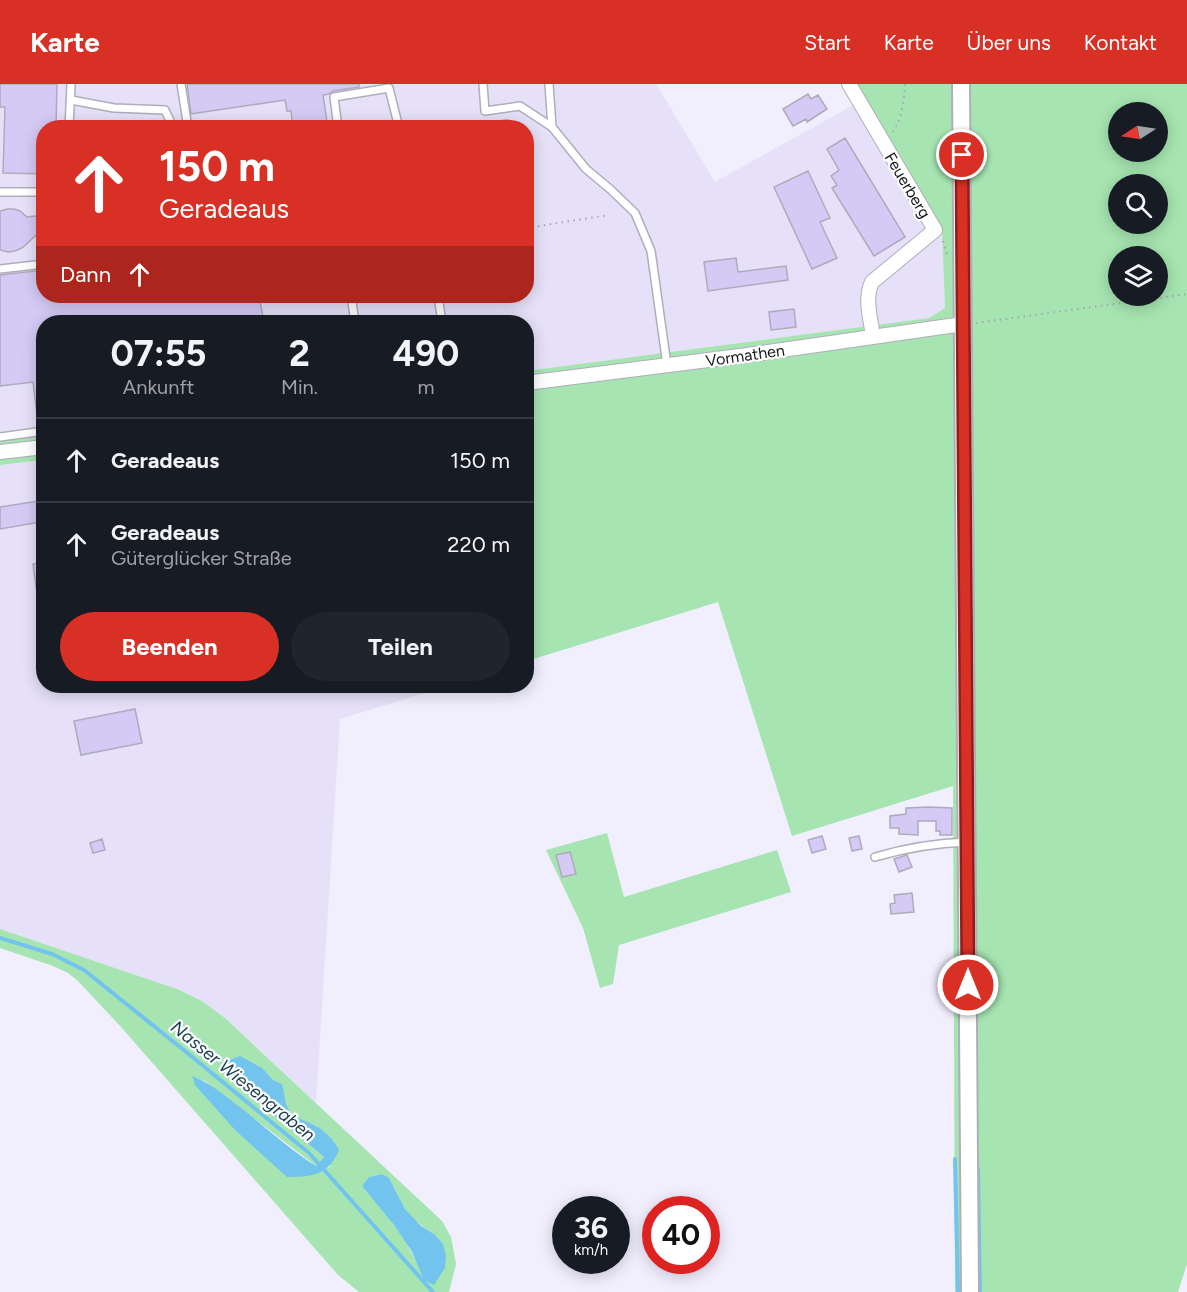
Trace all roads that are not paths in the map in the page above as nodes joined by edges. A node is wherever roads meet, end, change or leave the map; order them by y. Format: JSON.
{"nodes":[{"id":1,"x":71,"y":84,"type":"edge"},
{"id":2,"x":181,"y":84,"type":"edge"},
{"id":3,"x":483,"y":84,"type":"edge"},
{"id":4,"x":549,"y":84,"type":"edge"},
{"id":5,"x":849,"y":84,"type":"edge"},
{"id":6,"x":962,"y":84,"type":"edge"},
{"id":7,"x":71,"y":100,"type":"junction"},
{"id":8,"x":70,"y":120,"type":"edge"},
{"id":9,"x":170,"y":120,"type":"edge"},
{"id":10,"x":187,"y":120,"type":"edge"},
{"id":11,"x":337,"y":120,"type":"edge"},
{"id":12,"x":397,"y":120,"type":"edge"},
{"id":13,"x":552,"y":127,"type":"junction"},
{"id":14,"x":0,"y":192,"type":"edge"},
{"id":15,"x":36,"y":192,"type":"edge"},
{"id":16,"x":36,"y":265,"type":"edge"},
{"id":17,"x":0,"y":269,"type":"edge"},
{"id":18,"x":963,"y":324,"type":"junction"},
{"id":19,"x":873,"y":337,"type":"junction"},
{"id":20,"x":667,"y":365,"type":"junction"},
{"id":21,"x":534,"y":382,"type":"edge"},
{"id":22,"x":36,"y":432,"type":"edge"},
{"id":23,"x":0,"y":437,"type":"edge"},
{"id":24,"x":36,"y":448,"type":"edge"},
{"id":25,"x":0,"y":452,"type":"edge"},
{"id":26,"x":967,"y":842,"type":"junction"},
{"id":27,"x":875,"y":857,"type":"dead end"},
{"id":28,"x":970,"y":1292,"type":"edge"}],
"edges":[{"from":1,"to":7,"type":"lane"},
{"from":2,"to":10,"type":"lane"},
{"from":3,"to":13,"type":"lane"},
{"from":4,"to":13,"type":"lane"},
{"from":5,"to":19,"type":"street","name":"Feuerberg"},
{"from":6,"to":18,"type":"street"},
{"from":7,"to":8,"type":"lane"},
{"from":7,"to":9,"type":"lane"},
{"from":11,"to":12,"type":"lane"},
{"from":13,"to":20,"type":"lane"},
{"from":14,"to":15,"type":"lane"},
{"from":16,"to":17,"type":"lane"},
{"from":18,"to":19,"type":"street","name":"Vormathen"},
{"from":18,"to":26,"type":"street"},
{"from":19,"to":20,"type":"street","name":"Vormathen"},
{"from":20,"to":21,"type":"street","name":"Vormathen"},
{"from":22,"to":23,"type":"lane"},
{"from":24,"to":25,"type":"street"},
{"from":26,"to":27,"type":"lane"},
{"from":26,"to":28,"type":"street"}]}
